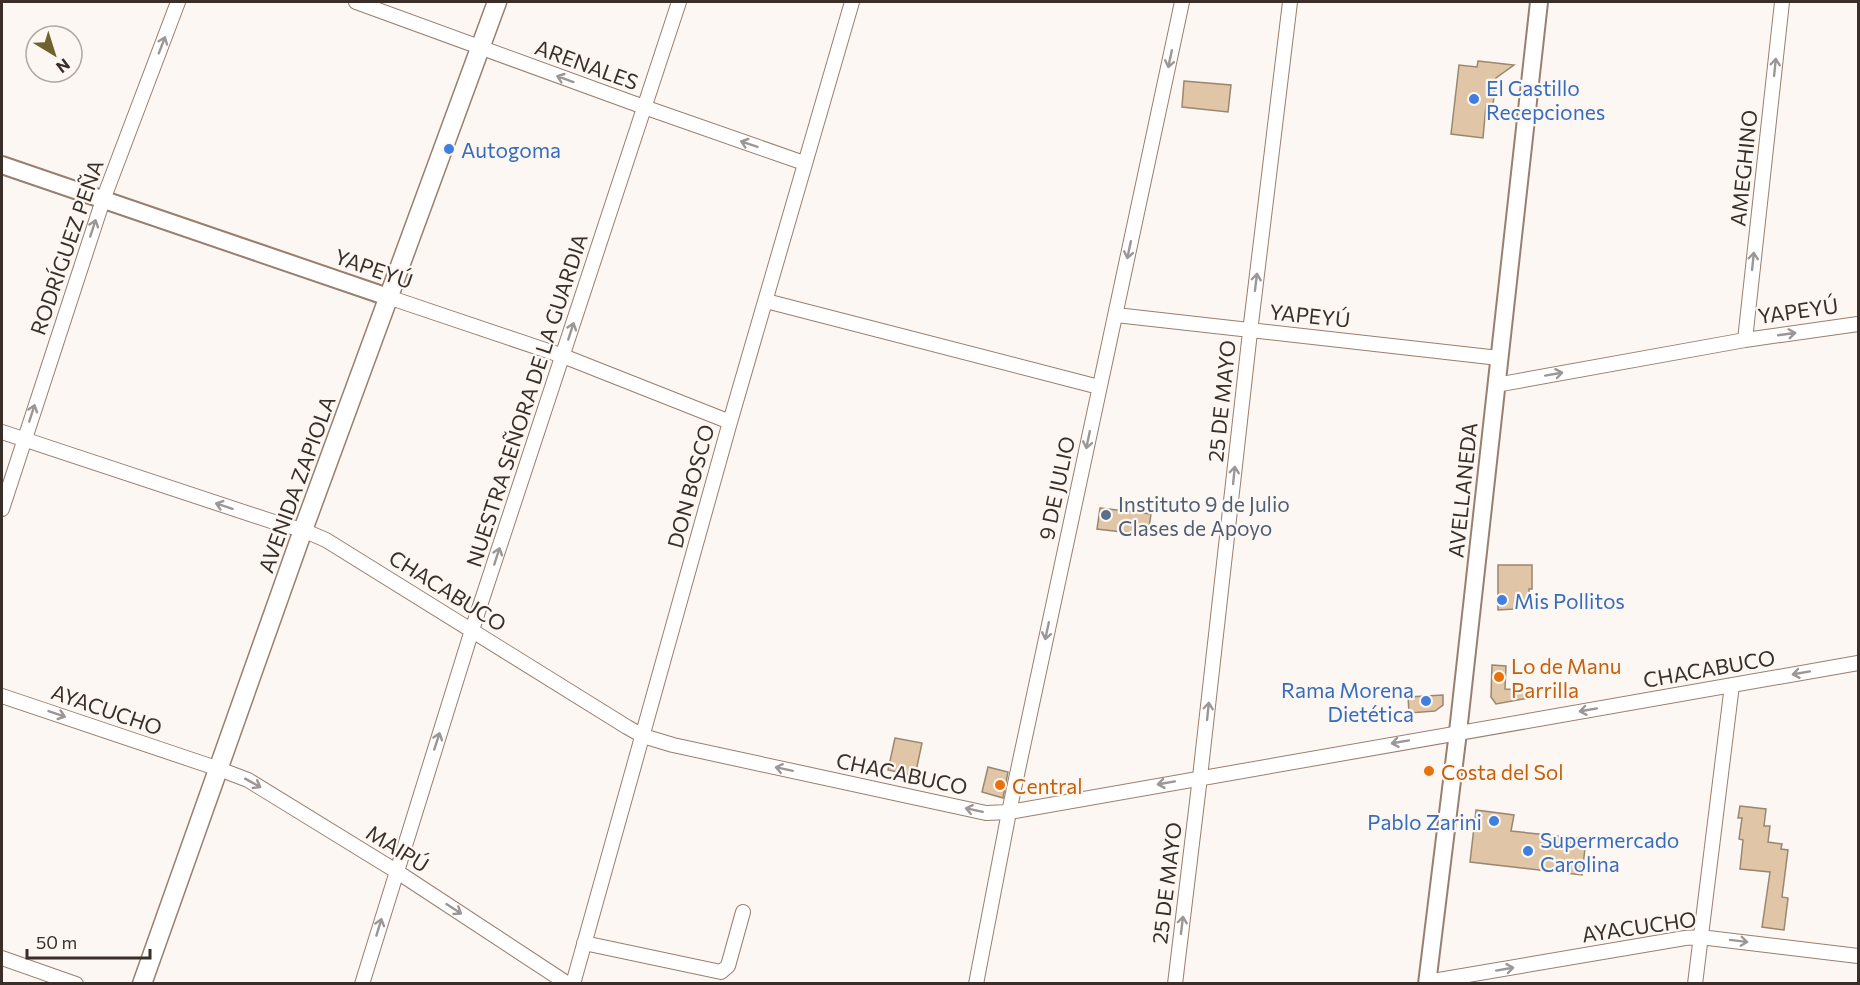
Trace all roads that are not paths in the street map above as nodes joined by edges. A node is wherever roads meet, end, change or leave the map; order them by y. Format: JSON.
{"nodes":[{"id":1,"x":178,"y":2,"type":"edge"},
{"id":2,"x":356,"y":2,"type":"edge"},
{"id":3,"x":497,"y":2,"type":"edge"},
{"id":4,"x":679,"y":2,"type":"edge"},
{"id":5,"x":852,"y":2,"type":"edge"},
{"id":6,"x":1182,"y":2,"type":"edge"},
{"id":7,"x":1290,"y":2,"type":"edge"},
{"id":8,"x":1539,"y":2,"type":"edge"},
{"id":9,"x":1782,"y":2,"type":"edge"},
{"id":10,"x":480,"y":47,"type":"junction"},
{"id":11,"x":644,"y":107,"type":"junction"},
{"id":12,"x":804,"y":163,"type":"junction"},
{"id":13,"x":2,"y":165,"type":"edge"},
{"id":14,"x":103,"y":200,"type":"junction"},
{"id":15,"x":388,"y":297,"type":"junction"},
{"id":16,"x":766,"y":301,"type":"junction"},
{"id":17,"x":1116,"y":315,"type":"junction"},
{"id":18,"x":1858,"y":324,"type":"edge"},
{"id":19,"x":1250,"y":332,"type":"junction"},
{"id":20,"x":1745,"y":340,"type":"junction"},
{"id":21,"x":563,"y":356,"type":"junction"},
{"id":22,"x":1499,"y":358,"type":"junction"},
{"id":23,"x":1496,"y":385,"type":"junction"},
{"id":24,"x":1099,"y":387,"type":"junction"},
{"id":25,"x":730,"y":422,"type":"junction"},
{"id":26,"x":2,"y":432,"type":"edge"},
{"id":27,"x":23,"y":440,"type":"junction"},
{"id":28,"x":2,"y":509,"type":"edge"},
{"id":29,"x":303,"y":530,"type":"junction"},
{"id":30,"x":472,"y":630,"type":"junction"},
{"id":31,"x":1858,"y":663,"type":"edge"},
{"id":32,"x":1732,"y":685,"type":"junction"},
{"id":33,"x":2,"y":696,"type":"edge"},
{"id":34,"x":1458,"y":732,"type":"junction"},
{"id":35,"x":643,"y":736,"type":"junction"},
{"id":36,"x":199,"y":762,"type":"joint"},
{"id":37,"x":219,"y":769,"type":"junction"},
{"id":38,"x":1200,"y":777,"type":"junction"},
{"id":39,"x":1009,"y":812,"type":"junction"},
{"id":40,"x":396,"y":871,"type":"junction"},
{"id":41,"x":742,"y":912,"type":"dead end"},
{"id":42,"x":1700,"y":936,"type":"junction"},
{"id":43,"x":584,"y":944,"type":"junction"},
{"id":44,"x":1858,"y":956,"type":"edge"},
{"id":45,"x":2,"y":958,"type":"edge"},
{"id":46,"x":1427,"y":983,"type":"edge"},
{"id":47,"x":76,"y":984,"type":"edge"},
{"id":48,"x":142,"y":984,"type":"edge"},
{"id":49,"x":362,"y":984,"type":"edge"},
{"id":50,"x":568,"y":984,"type":"edge"},
{"id":51,"x":573,"y":984,"type":"edge"},
{"id":52,"x":976,"y":984,"type":"edge"},
{"id":53,"x":1175,"y":984,"type":"edge"},
{"id":54,"x":1695,"y":984,"type":"edge"}],
"edges":[{"from":14,"to":1,"type":"street","name":"RODRÍGUEZ PEÑA","one_way":true},
{"from":2,"to":10,"type":"street","name":"ARENALES"},
{"from":3,"to":10,"type":"main road","name":"AVENIDA ZAPIOLA"},
{"from":4,"to":11,"type":"street","name":"NUESTRA SEÑORA DE LA GUARDIA"},
{"from":5,"to":12,"type":"street","name":"DON BOSCO"},
{"from":6,"to":17,"type":"street","name":"9 DE JULIO","one_way":true},
{"from":19,"to":7,"type":"street","name":"25 DE MAYO","one_way":true},
{"from":8,"to":22,"type":"street","name":"AVELLANEDA"},
{"from":20,"to":9,"type":"street","name":"AMEGHINO","one_way":true},
{"from":11,"to":10,"type":"street","name":"ARENALES","one_way":true},
{"from":10,"to":15,"type":"main road","name":"AVENIDA ZAPIOLA"},
{"from":12,"to":11,"type":"street","name":"ARENALES","one_way":true},
{"from":21,"to":11,"type":"street","name":"NUESTRA SEÑORA DE LA GUARDIA","one_way":true},
{"from":12,"to":16,"type":"street","name":"DON BOSCO"},
{"from":13,"to":14,"type":"street","name":"YAPEYÚ"},
{"from":14,"to":15,"type":"street","name":"YAPEYÚ"},
{"from":27,"to":14,"type":"street","name":"RODRÍGUEZ PEÑA","one_way":true},
{"from":15,"to":21,"type":"street","name":"YAPEYÚ"},
{"from":15,"to":29,"type":"main road","name":"AVENIDA ZAPIOLA"},
{"from":16,"to":24,"type":"street"},
{"from":16,"to":25,"type":"street","name":"DON BOSCO"},
{"from":17,"to":19,"type":"street","name":"YAPEYÚ"},
{"from":17,"to":24,"type":"street","name":"9 DE JULIO"},
{"from":20,"to":18,"type":"street","name":"YAPEYÚ","one_way":true},
{"from":19,"to":22,"type":"street","name":"YAPEYÚ"},
{"from":38,"to":19,"type":"street","name":"25 DE MAYO","one_way":true},
{"from":23,"to":20,"type":"street","name":"YAPEYÚ","one_way":true},
{"from":21,"to":25,"type":"street","name":"YAPEYÚ"},
{"from":30,"to":21,"type":"street","name":"NUESTRA SEÑORA DE LA GUARDIA","one_way":true},
{"from":22,"to":23,"type":"street","name":"AVELLANEDA"},
{"from":23,"to":34,"type":"street","name":"AVELLANEDA"},
{"from":24,"to":39,"type":"street","name":"9 DE JULIO","one_way":true},
{"from":25,"to":35,"type":"street","name":"DON BOSCO"},
{"from":26,"to":27,"type":"street","name":"CHACABUCO"},
{"from":27,"to":28,"type":"street","name":"RODRÍGUEZ PEÑA"},
{"from":29,"to":27,"type":"street","name":"CHACABUCO","one_way":true},
{"from":29,"to":30,"type":"street","name":"CHACABUCO"},
{"from":29,"to":37,"type":"main road","name":"AVENIDA ZAPIOLA"},
{"from":30,"to":35,"type":"street","name":"CHACABUCO"},
{"from":40,"to":30,"type":"street","name":"NUESTRA SEÑORA DE LA GUARDIA","one_way":true},
{"from":31,"to":32,"type":"street","name":"CHACABUCO","one_way":true},
{"from":32,"to":34,"type":"street","name":"CHACABUCO","one_way":true},
{"from":32,"to":42,"type":"street"},
{"from":33,"to":36,"type":"street","name":"AYACUCHO","one_way":true},
{"from":34,"to":38,"type":"street","name":"CHACABUCO","one_way":true},
{"from":34,"to":46,"type":"street","name":"AVELLANEDA"},
{"from":39,"to":35,"type":"street","name":"CHACABUCO","one_way":true},
{"from":35,"to":43,"type":"street","name":"DON BOSCO"},
{"from":36,"to":37,"type":"street","name":"MAIPÚ"},
{"from":37,"to":40,"type":"street","name":"MAIPÚ","one_way":true},
{"from":37,"to":48,"type":"main road","name":"AVENIDA ZAPIOLA"},
{"from":38,"to":39,"type":"street","name":"CHACABUCO","one_way":true},
{"from":53,"to":38,"type":"street","name":"25 DE MAYO","one_way":true},
{"from":39,"to":52,"type":"street","name":"9 DE JULIO"},
{"from":49,"to":40,"type":"street","name":"NUESTRA SEÑORA DE LA GUARDIA","one_way":true},
{"from":40,"to":50,"type":"street","name":"MAIPÚ","one_way":true},
{"from":41,"to":43,"type":"street"},
{"from":42,"to":44,"type":"street","name":"AYACUCHO","one_way":true},
{"from":46,"to":42,"type":"street","name":"AYACUCHO","one_way":true},
{"from":42,"to":54,"type":"street"},
{"from":43,"to":51,"type":"street","name":"DON BOSCO"},
{"from":45,"to":47,"type":"street"}]}
